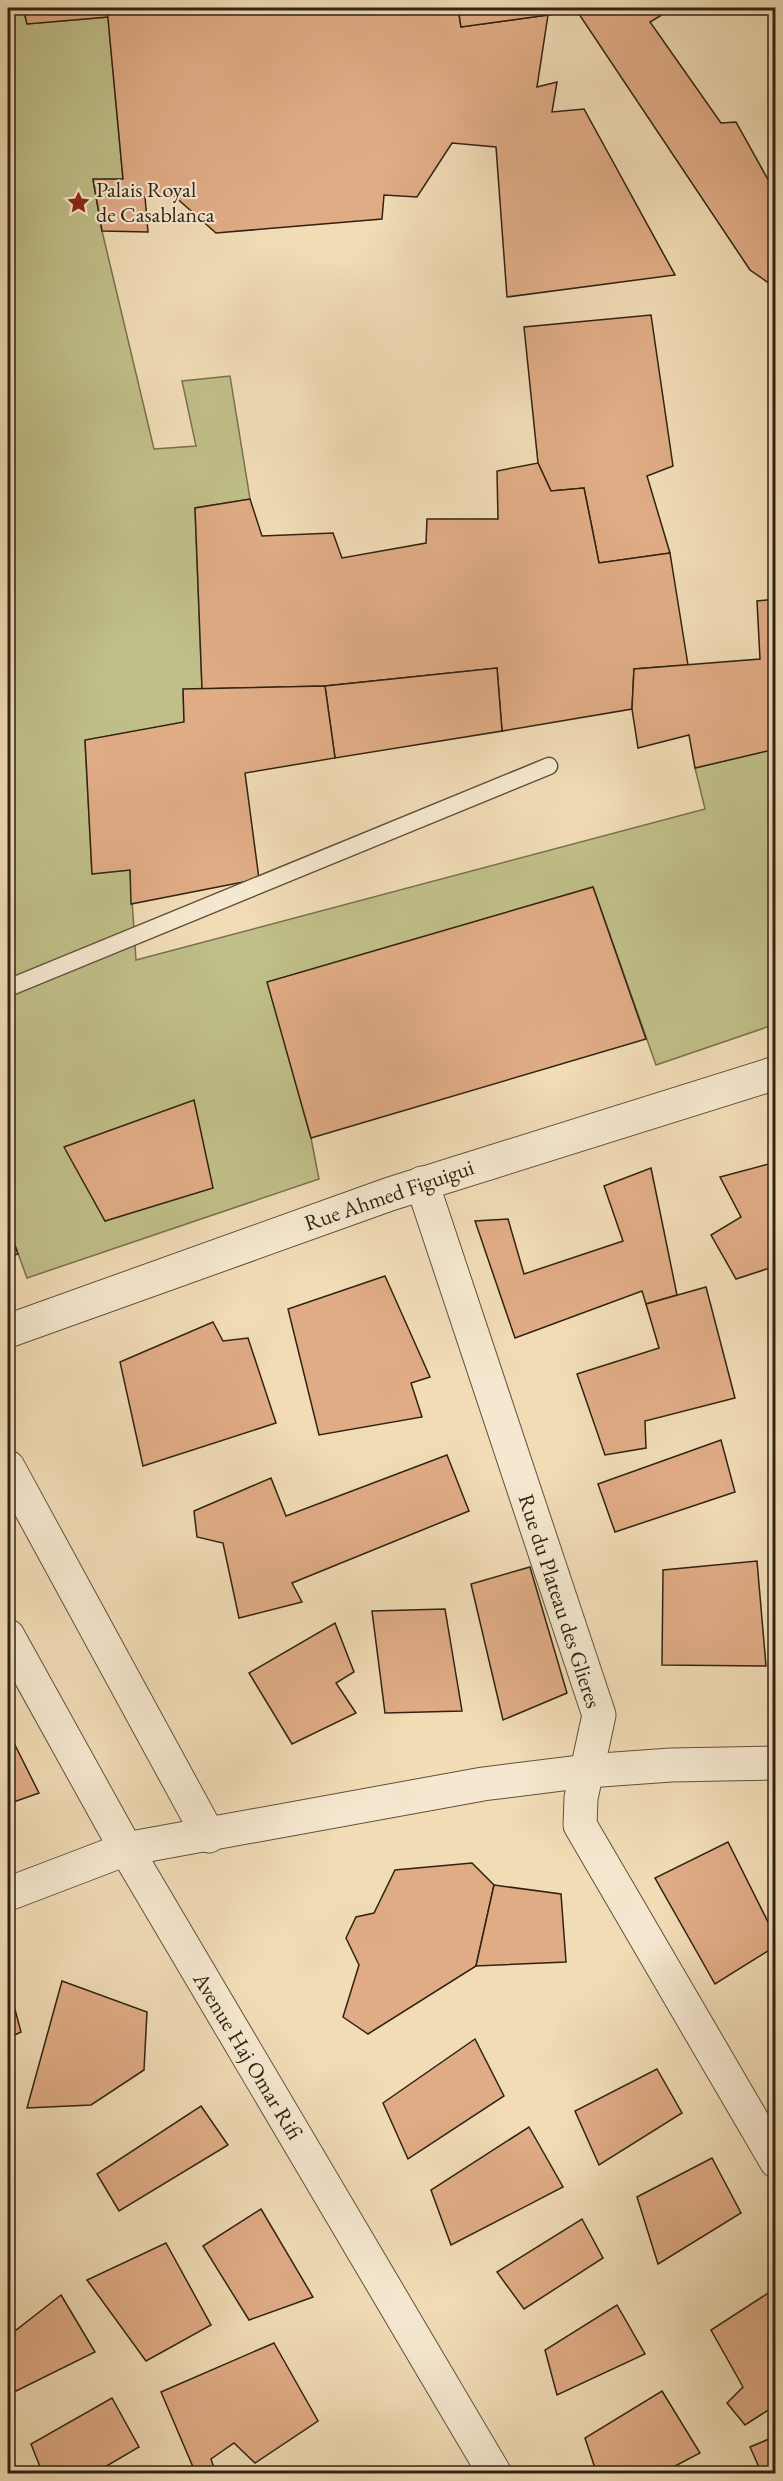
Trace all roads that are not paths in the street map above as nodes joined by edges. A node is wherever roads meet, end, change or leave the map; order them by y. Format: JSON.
{"nodes":[{"id":1,"x":549,"y":766,"type":"dead end"},
{"id":2,"x":8,"y":988,"type":"edge"},
{"id":3,"x":776,"y":1072,"type":"edge"},
{"id":4,"x":422,"y":1183,"type":"junction"},
{"id":5,"x":8,"y":1331,"type":"edge"},
{"id":6,"x":8,"y":1467,"type":"edge"},
{"id":7,"x":8,"y":1636,"type":"edge"},
{"id":8,"x":776,"y":1763,"type":"edge"},
{"id":9,"x":586,"y":1771,"type":"junction"},
{"id":10,"x":209,"y":1836,"type":"junction"},
{"id":11,"x":126,"y":1849,"type":"junction"},
{"id":12,"x":8,"y":1894,"type":"edge"},
{"id":13,"x":773,"y":2154,"type":"edge"},
{"id":14,"x":495,"y":2474,"type":"edge"}],
"edges":[{"from":1,"to":2,"type":"lane"},
{"from":3,"to":4,"type":"street","name":"Rue Ahmed Figuigui"},
{"from":4,"to":5,"type":"street","name":"Rue Ahmed Figuigui"},
{"from":4,"to":9,"type":"street","name":"Rue du Plateau des Glieres"},
{"from":6,"to":10,"type":"street"},
{"from":7,"to":11,"type":"street","name":"Avenue Haj Omar Rifi"},
{"from":8,"to":9,"type":"street"},
{"from":9,"to":10,"type":"street"},
{"from":9,"to":13,"type":"street","name":"Rue du Plateau des Glieres"},
{"from":10,"to":11,"type":"street"},
{"from":11,"to":12,"type":"street"},
{"from":11,"to":14,"type":"street","name":"Avenue Haj Omar Rifi"}]}
